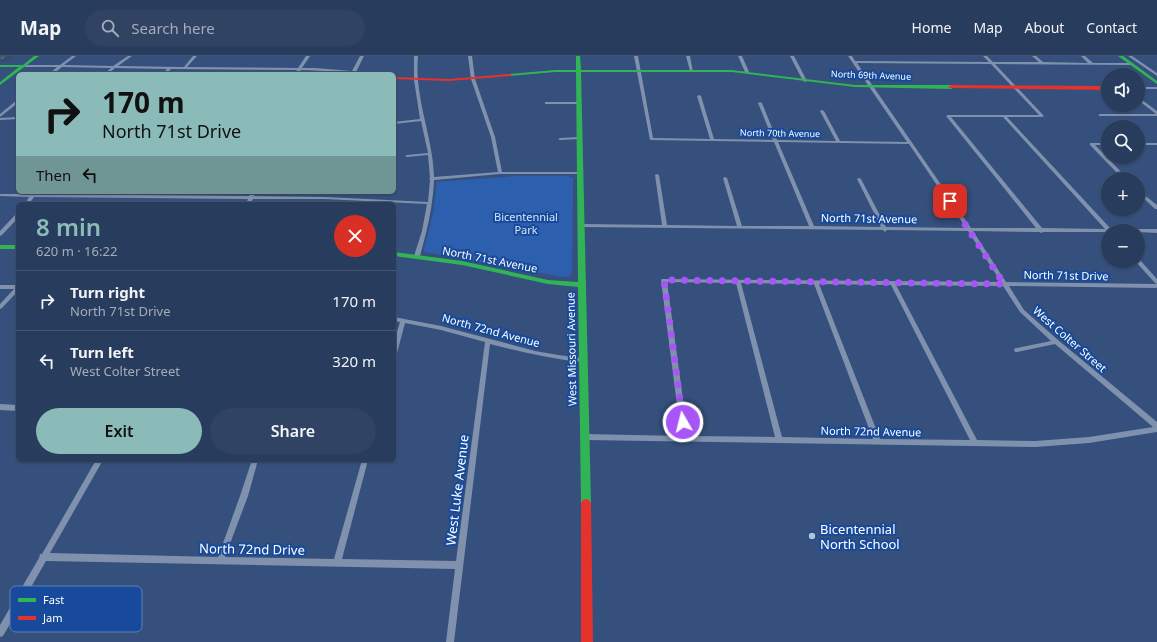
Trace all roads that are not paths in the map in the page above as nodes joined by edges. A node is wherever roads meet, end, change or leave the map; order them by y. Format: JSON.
{"nodes":[{"id":1,"x":37,"y":56,"type":"edge"},
{"id":2,"x":74,"y":56,"type":"edge"},
{"id":3,"x":130,"y":56,"type":"edge"},
{"id":4,"x":195,"y":56,"type":"edge"},
{"id":5,"x":308,"y":56,"type":"edge"},
{"id":6,"x":362,"y":56,"type":"edge"},
{"id":7,"x":416,"y":56,"type":"edge"},
{"id":8,"x":470,"y":56,"type":"edge"},
{"id":9,"x":578,"y":56,"type":"edge"},
{"id":10,"x":636,"y":56,"type":"edge"},
{"id":11,"x":688,"y":56,"type":"edge"},
{"id":12,"x":740,"y":56,"type":"edge"},
{"id":13,"x":792,"y":56,"type":"edge"},
{"id":14,"x":850,"y":56,"type":"edge"},
{"id":15,"x":933,"y":56,"type":"edge"},
{"id":16,"x":985,"y":56,"type":"edge"},
{"id":17,"x":1034,"y":56,"type":"edge"},
{"id":18,"x":1083,"y":56,"type":"edge"},
{"id":19,"x":1120,"y":56,"type":"edge"},
{"id":20,"x":1131,"y":60,"type":"edge"},
{"id":21,"x":854,"y":62,"type":"junction"},
{"id":22,"x":938,"y":63,"type":"junction"},
{"id":23,"x":992,"y":63,"type":"junction"},
{"id":24,"x":1042,"y":63,"type":"junction"},
{"id":25,"x":1092,"y":64,"type":"junction"},
{"id":26,"x":0,"y":66,"type":"edge"},
{"id":27,"x":24,"y":66,"type":"junction"},
{"id":28,"x":60,"y":66,"type":"junction"},
{"id":29,"x":114,"y":67,"type":"junction"},
{"id":30,"x":170,"y":67,"type":"junction"},
{"id":31,"x":185,"y":67,"type":"junction"},
{"id":32,"x":300,"y":68,"type":"junction"},
{"id":33,"x":578,"y":71,"type":"junction"},
{"id":34,"x":638,"y":71,"type":"junction"},
{"id":35,"x":692,"y":71,"type":"junction"},
{"id":36,"x":53,"y":72,"type":"edge"},
{"id":37,"x":108,"y":72,"type":"edge"},
{"id":38,"x":166,"y":72,"type":"edge"},
{"id":39,"x":297,"y":72,"type":"edge"},
{"id":40,"x":354,"y":72,"type":"joint"},
{"id":41,"x":747,"y":72,"type":"junction"},
{"id":42,"x":1157,"y":75,"type":"edge"},
{"id":43,"x":396,"y":78,"type":"edge"},
{"id":44,"x":474,"y":79,"type":"junction"},
{"id":45,"x":416,"y":80,"type":"junction"},
{"id":46,"x":805,"y":81,"type":"junction"},
{"id":47,"x":1157,"y":83,"type":"edge"},
{"id":48,"x":0,"y":84,"type":"edge"},
{"id":49,"x":871,"y":86,"type":"junction"},
{"id":50,"x":1015,"y":87,"type":"junction"},
{"id":51,"x":1101,"y":88,"type":"edge"},
{"id":52,"x":1145,"y":88,"type":"edge"},
{"id":53,"x":1157,"y":88,"type":"edge"},
{"id":54,"x":699,"y":96,"type":"dead end"},
{"id":55,"x":16,"y":103,"type":"edge"},
{"id":56,"x":546,"y":103,"type":"dead end"},
{"id":57,"x":579,"y":103,"type":"junction"},
{"id":58,"x":760,"y":103,"type":"dead end"},
{"id":59,"x":1145,"y":104,"type":"edge"},
{"id":60,"x":822,"y":111,"type":"dead end"},
{"id":61,"x":1157,"y":114,"type":"edge"},
{"id":62,"x":1100,"y":115,"type":"dead end"},
{"id":63,"x":1004,"y":116,"type":"junction"},
{"id":64,"x":0,"y":117,"type":"edge"},
{"id":65,"x":16,"y":118,"type":"edge"},
{"id":66,"x":422,"y":120,"type":"junction"},
{"id":67,"x":396,"y":123,"type":"edge"},
{"id":68,"x":579,"y":138,"type":"junction"},
{"id":69,"x":560,"y":139,"type":"dead end"},
{"id":70,"x":712,"y":140,"type":"junction"},
{"id":71,"x":776,"y":142,"type":"junction"},
{"id":72,"x":838,"y":142,"type":"junction"},
{"id":73,"x":909,"y":143,"type":"junction"},
{"id":74,"x":1101,"y":144,"type":"edge"},
{"id":75,"x":1145,"y":144,"type":"edge"},
{"id":76,"x":1157,"y":144,"type":"edge"},
{"id":77,"x":430,"y":154,"type":"junction"},
{"id":78,"x":1101,"y":154,"type":"edge"},
{"id":79,"x":407,"y":156,"type":"dead end"},
{"id":80,"x":1111,"y":164,"type":"edge"},
{"id":81,"x":1119,"y":172,"type":"edge"},
{"id":82,"x":500,"y":173,"type":"junction"},
{"id":83,"x":579,"y":173,"type":"junction"},
{"id":84,"x":657,"y":175,"type":"dead end"},
{"id":85,"x":725,"y":178,"type":"dead end"},
{"id":86,"x":431,"y":179,"type":"junction"},
{"id":87,"x":859,"y":179,"type":"dead end"},
{"id":88,"x":34,"y":194,"type":"edge"},
{"id":89,"x":107,"y":194,"type":"edge"},
{"id":90,"x":179,"y":194,"type":"edge"},
{"id":91,"x":252,"y":194,"type":"edge"},
{"id":92,"x":326,"y":194,"type":"edge"},
{"id":93,"x":0,"y":195,"type":"edge"},
{"id":94,"x":1145,"y":197,"type":"edge"},
{"id":95,"x":251,"y":198,"type":"junction"},
{"id":96,"x":325,"y":198,"type":"junction"},
{"id":97,"x":249,"y":202,"type":"edge"},
{"id":98,"x":429,"y":203,"type":"junction"},
{"id":99,"x":1157,"y":208,"type":"edge"},
{"id":100,"x":16,"y":217,"type":"edge"},
{"id":101,"x":1104,"y":224,"type":"edge"},
{"id":102,"x":581,"y":226,"type":"junction"},
{"id":103,"x":665,"y":226,"type":"junction"},
{"id":104,"x":740,"y":227,"type":"junction"},
{"id":105,"x":812,"y":228,"type":"junction"},
{"id":106,"x":885,"y":230,"type":"junction"},
{"id":107,"x":970,"y":230,"type":"junction"},
{"id":108,"x":1041,"y":231,"type":"junction"},
{"id":109,"x":1101,"y":231,"type":"edge"},
{"id":110,"x":1145,"y":231,"type":"edge"},
{"id":111,"x":1157,"y":231,"type":"edge"},
{"id":112,"x":0,"y":234,"type":"edge"},
{"id":113,"x":0,"y":242,"type":"edge"},
{"id":114,"x":16,"y":243,"type":"edge"},
{"id":115,"x":0,"y":247,"type":"edge"},
{"id":116,"x":16,"y":247,"type":"edge"},
{"id":117,"x":396,"y":254,"type":"edge"},
{"id":118,"x":417,"y":256,"type":"junction"},
{"id":119,"x":1144,"y":268,"type":"edge"},
{"id":120,"x":738,"y":281,"type":"junction"},
{"id":121,"x":816,"y":282,"type":"junction"},
{"id":122,"x":1157,"y":282,"type":"edge"},
{"id":123,"x":893,"y":284,"type":"junction"},
{"id":124,"x":1004,"y":284,"type":"junction"},
{"id":125,"x":581,"y":285,"type":"junction"},
{"id":126,"x":1157,"y":286,"type":"edge"},
{"id":127,"x":0,"y":287,"type":"edge"},
{"id":128,"x":16,"y":287,"type":"edge"},
{"id":129,"x":16,"y":289,"type":"edge"},
{"id":130,"x":0,"y":307,"type":"edge"},
{"id":131,"x":396,"y":319,"type":"edge"},
{"id":132,"x":403,"y":320,"type":"junction"},
{"id":133,"x":488,"y":340,"type":"junction"},
{"id":134,"x":1056,"y":342,"type":"junction"},
{"id":135,"x":396,"y":346,"type":"edge"},
{"id":136,"x":1018,"y":350,"type":"dead end"},
{"id":137,"x":582,"y":360,"type":"junction"},
{"id":138,"x":0,"y":407,"type":"edge"},
{"id":139,"x":16,"y":408,"type":"edge"},
{"id":140,"x":1157,"y":426,"type":"edge"},
{"id":141,"x":1157,"y":429,"type":"edge"},
{"id":142,"x":585,"y":438,"type":"junction"},
{"id":143,"x":685,"y":438,"type":"junction"},
{"id":144,"x":779,"y":440,"type":"junction"},
{"id":145,"x":878,"y":442,"type":"junction"},
{"id":146,"x":974,"y":443,"type":"junction"},
{"id":147,"x":99,"y":462,"type":"edge"},
{"id":148,"x":255,"y":462,"type":"edge"},
{"id":149,"x":364,"y":462,"type":"edge"},
{"id":150,"x":43,"y":557,"type":"junction"},
{"id":151,"x":220,"y":561,"type":"junction"},
{"id":152,"x":338,"y":563,"type":"junction"},
{"id":153,"x":460,"y":564,"type":"junction"},
{"id":154,"x":27,"y":586,"type":"edge"},
{"id":155,"x":10,"y":615,"type":"edge"},
{"id":156,"x":0,"y":633,"type":"edge"},
{"id":157,"x":450,"y":642,"type":"edge"},
{"id":158,"x":587,"y":642,"type":"edge"}],
"edges":[{"from":1,"to":27,"type":"street"},
{"from":2,"to":28,"type":"street"},
{"from":3,"to":29,"type":"street"},
{"from":4,"to":31,"type":"street"},
{"from":5,"to":32,"type":"street"},
{"from":6,"to":40,"type":"street"},
{"from":7,"to":45,"type":"street"},
{"from":8,"to":44,"type":"street"},
{"from":9,"to":33,"type":"street","name":"West Missouri Avenue"},
{"from":10,"to":34,"type":"street"},
{"from":11,"to":35,"type":"street"},
{"from":12,"to":41,"type":"street"},
{"from":13,"to":46,"type":"street"},
{"from":14,"to":21,"type":"street","name":"West Colter Street"},
{"from":15,"to":22,"type":"street"},
{"from":16,"to":23,"type":"street"},
{"from":17,"to":24,"type":"street"},
{"from":18,"to":25,"type":"street"},
{"from":19,"to":20,"type":"street"},
{"from":20,"to":25,"type":"street"},
{"from":20,"to":42,"type":"street"},
{"from":20,"to":47,"type":"street"},
{"from":21,"to":22,"type":"street"},
{"from":21,"to":49,"type":"street","name":"West Colter Street"},
{"from":22,"to":23,"type":"street"},
{"from":23,"to":24,"type":"street"},
{"from":23,"to":50,"type":"street"},
{"from":24,"to":25,"type":"street"},
{"from":26,"to":27,"type":"street"},
{"from":27,"to":28,"type":"street"},
{"from":27,"to":48,"type":"street"},
{"from":28,"to":29,"type":"street"},
{"from":28,"to":36,"type":"street"},
{"from":29,"to":30,"type":"street"},
{"from":29,"to":37,"type":"street"},
{"from":30,"to":31,"type":"street"},
{"from":30,"to":38,"type":"street"},
{"from":31,"to":32,"type":"street"},
{"from":32,"to":39,"type":"street"},
{"from":32,"to":40,"type":"street"},
{"from":33,"to":34,"type":"street","name":"North 69th Avenue"},
{"from":33,"to":44,"type":"street","name":"North 69th Avenue"},
{"from":33,"to":57,"type":"street","name":"West Missouri Avenue"},
{"from":34,"to":35,"type":"street","name":"North 69th Avenue"},
{"from":34,"to":70,"type":"street","name":"North 70th Avenue"},
{"from":35,"to":41,"type":"street","name":"North 69th Avenue"},
{"from":41,"to":46,"type":"street","name":"North 69th Avenue"},
{"from":43,"to":45,"type":"street","name":"North 69th Avenue"},
{"from":44,"to":45,"type":"street","name":"North 69th Avenue"},
{"from":44,"to":82,"type":"street"},
{"from":45,"to":66,"type":"street"},
{"from":46,"to":49,"type":"street","name":"North 69th Avenue"},
{"from":49,"to":50,"type":"street","name":"North 69th Avenue"},
{"from":49,"to":73,"type":"street","name":"West Colter Street"},
{"from":50,"to":51,"type":"street","name":"North 69th Avenue"},
{"from":50,"to":63,"type":"street"},
{"from":52,"to":53,"type":"street"},
{"from":54,"to":70,"type":"street"},
{"from":55,"to":64,"type":"street"},
{"from":56,"to":57,"type":"street"},
{"from":57,"to":68,"type":"street","name":"West Missouri Avenue"},
{"from":58,"to":71,"type":"street"},
{"from":59,"to":61,"type":"street"},
{"from":60,"to":72,"type":"street"},
{"from":61,"to":62,"type":"street"},
{"from":63,"to":101,"type":"street"},
{"from":63,"to":108,"type":"street"},
{"from":64,"to":65,"type":"street"},
{"from":66,"to":67,"type":"street"},
{"from":66,"to":77,"type":"street"},
{"from":68,"to":69,"type":"street"},
{"from":68,"to":83,"type":"street","name":"West Missouri Avenue"},
{"from":70,"to":71,"type":"street","name":"North 70th Avenue"},
{"from":71,"to":72,"type":"street","name":"North 70th Avenue"},
{"from":71,"to":105,"type":"street"},
{"from":72,"to":73,"type":"street","name":"North 70th Avenue"},
{"from":73,"to":107,"type":"street","name":"West Colter Street"},
{"from":74,"to":78,"type":"street"},
{"from":75,"to":76,"type":"street"},
{"from":77,"to":79,"type":"street"},
{"from":77,"to":86,"type":"street"},
{"from":80,"to":81,"type":"street"},
{"from":82,"to":83,"type":"street"},
{"from":82,"to":86,"type":"street"},
{"from":83,"to":102,"type":"street","name":"West Missouri Avenue"},
{"from":84,"to":103,"type":"street"},
{"from":85,"to":104,"type":"street"},
{"from":86,"to":98,"type":"street"},
{"from":87,"to":106,"type":"street"},
{"from":88,"to":89,"type":"street"},
{"from":88,"to":93,"type":"street"},
{"from":89,"to":90,"type":"street"},
{"from":90,"to":95,"type":"street"},
{"from":91,"to":95,"type":"street"},
{"from":92,"to":96,"type":"street"},
{"from":94,"to":99,"type":"street"},
{"from":95,"to":96,"type":"street"},
{"from":95,"to":97,"type":"street"},
{"from":96,"to":98,"type":"street"},
{"from":98,"to":118,"type":"street"},
{"from":100,"to":112,"type":"street"},
{"from":102,"to":103,"type":"street","name":"North 71st Avenue"},
{"from":102,"to":125,"type":"street","name":"West Missouri Avenue"},
{"from":103,"to":104,"type":"street","name":"North 71st Avenue"},
{"from":104,"to":105,"type":"street","name":"North 71st Avenue"},
{"from":105,"to":106,"type":"street","name":"North 71st Avenue"},
{"from":106,"to":107,"type":"street","name":"North 71st Avenue"},
{"from":107,"to":108,"type":"street","name":"North 71st Avenue"},
{"from":107,"to":124,"type":"street","name":"West Colter Street"},
{"from":108,"to":109,"type":"street","name":"North 71st Avenue"},
{"from":110,"to":111,"type":"street","name":"North 71st Avenue"},
{"from":113,"to":114,"type":"street"},
{"from":115,"to":116,"type":"street"},
{"from":117,"to":118,"type":"street","name":"North 71st Avenue"},
{"from":118,"to":125,"type":"street","name":"North 71st Avenue"},
{"from":119,"to":122,"type":"street"},
{"from":120,"to":121,"type":"street","name":"North 71st Drive"},
{"from":120,"to":143,"type":"street","name":"North 71st Drive"},
{"from":120,"to":144,"type":"street"},
{"from":121,"to":123,"type":"street","name":"North 71st Drive"},
{"from":121,"to":145,"type":"street"},
{"from":123,"to":124,"type":"street","name":"North 71st Drive"},
{"from":123,"to":146,"type":"street"},
{"from":124,"to":126,"type":"street","name":"North 71st Drive"},
{"from":124,"to":134,"type":"street","name":"West Colter Street"},
{"from":125,"to":137,"type":"street","name":"West Missouri Avenue"},
{"from":127,"to":128,"type":"street"},
{"from":129,"to":130,"type":"street"},
{"from":131,"to":132,"type":"street","name":"North 72nd Avenue"},
{"from":132,"to":133,"type":"street","name":"North 72nd Avenue"},
{"from":132,"to":135,"type":"street"},
{"from":133,"to":137,"type":"street","name":"North 72nd Avenue"},
{"from":133,"to":153,"type":"street","name":"West Luke Avenue"},
{"from":134,"to":136,"type":"street"},
{"from":134,"to":140,"type":"street","name":"West Colter Street"},
{"from":137,"to":142,"type":"street","name":"West Missouri Avenue"},
{"from":138,"to":139,"type":"street"},
{"from":141,"to":146,"type":"street","name":"North 72nd Avenue"},
{"from":142,"to":143,"type":"street","name":"North 72nd Avenue"},
{"from":142,"to":158,"type":"street","name":"West Missouri Avenue"},
{"from":143,"to":144,"type":"street","name":"North 72nd Avenue"},
{"from":144,"to":145,"type":"street","name":"North 72nd Avenue"},
{"from":145,"to":146,"type":"street","name":"North 72nd Avenue"},
{"from":147,"to":150,"type":"street"},
{"from":148,"to":151,"type":"street"},
{"from":149,"to":152,"type":"street"},
{"from":150,"to":151,"type":"street","name":"North 72nd Drive"},
{"from":150,"to":154,"type":"street"},
{"from":151,"to":152,"type":"street","name":"North 72nd Drive"},
{"from":152,"to":153,"type":"street","name":"North 72nd Drive"},
{"from":153,"to":157,"type":"street","name":"West Luke Avenue"},
{"from":155,"to":156,"type":"street"}]}
